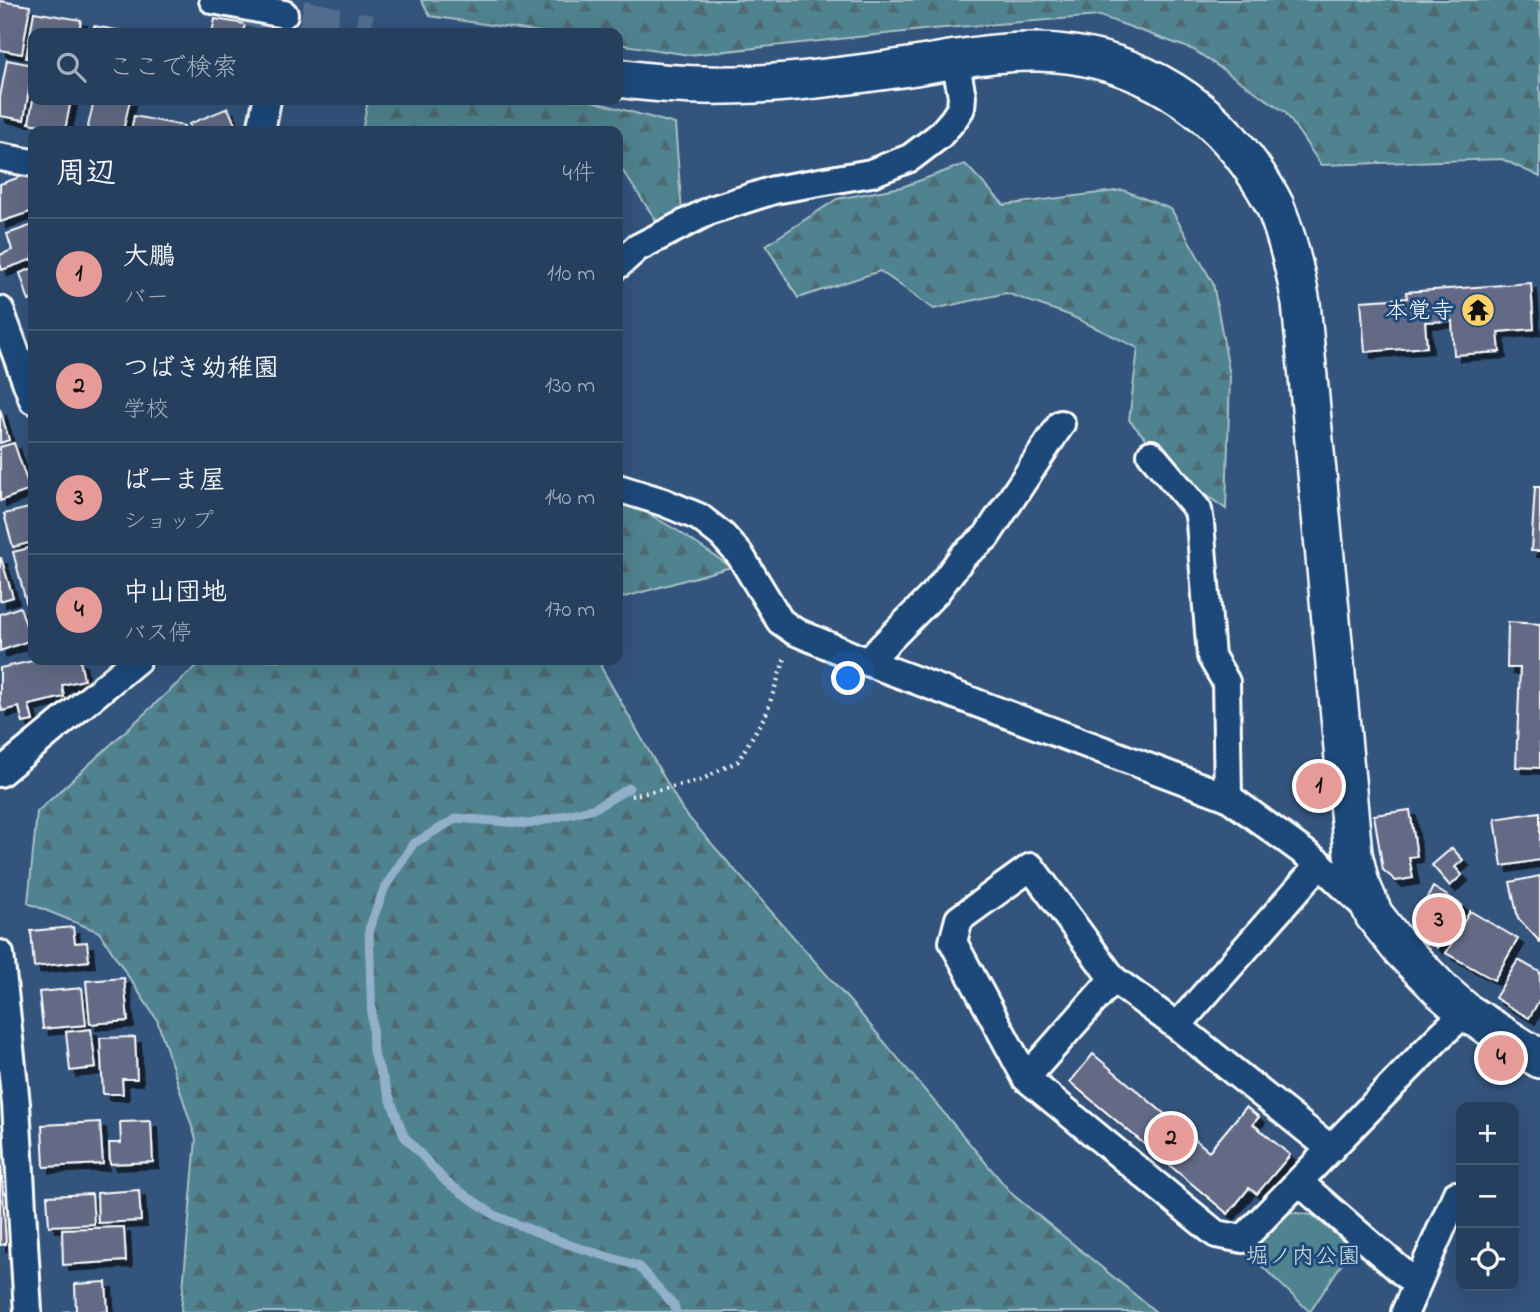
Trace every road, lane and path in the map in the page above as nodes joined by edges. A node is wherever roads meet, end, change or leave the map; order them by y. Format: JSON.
{"nodes":[{"id":1,"x":213,"y":0,"type":"edge"},
{"id":2,"x":284,"y":16,"type":"edge"},
{"id":3,"x":956,"y":60,"type":"junction"},
{"id":4,"x":623,"y":79,"type":"edge"},
{"id":5,"x":266,"y":105,"type":"edge"},
{"id":6,"x":262,"y":126,"type":"edge"},
{"id":7,"x":0,"y":157,"type":"edge"},
{"id":8,"x":28,"y":162,"type":"edge"},
{"id":9,"x":623,"y":261,"type":"edge"},
{"id":10,"x":0,"y":310,"type":"edge"},
{"id":11,"x":28,"y":386,"type":"edge"},
{"id":12,"x":1061,"y":424,"type":"dead end"},
{"id":13,"x":1151,"y":454,"type":"dead end"},
{"id":14,"x":623,"y":490,"type":"edge"},
{"id":15,"x":794,"y":631,"type":"junction"},
{"id":16,"x":867,"y":662,"type":"junction"},
{"id":17,"x":128,"y":665,"type":"edge"},
{"id":18,"x":0,"y":773,"type":"edge"},
{"id":19,"x":631,"y":796,"type":"dead end"},
{"id":20,"x":1228,"y":797,"type":"junction"},
{"id":21,"x":1320,"y":864,"type":"junction"},
{"id":22,"x":1374,"y":915,"type":"junction"},
{"id":23,"x":0,"y":954,"type":"edge"},
{"id":24,"x":1113,"y":979,"type":"junction"},
{"id":25,"x":1466,"y":1012,"type":"junction"},
{"id":26,"x":4,"y":1018,"type":"edge"},
{"id":27,"x":1177,"y":1026,"type":"junction"},
{"id":28,"x":1540,"y":1059,"type":"edge"},
{"id":29,"x":1026,"y":1078,"type":"junction"},
{"id":30,"x":1331,"y":1149,"type":"junction"},
{"id":31,"x":1299,"y":1182,"type":"junction"},
{"id":32,"x":1456,"y":1195,"type":"dead end"},
{"id":33,"x":1416,"y":1284,"type":"junction"},
{"id":34,"x":28,"y":1312,"type":"edge"},
{"id":35,"x":1405,"y":1312,"type":"edge"}],
"edges":[{"from":1,"to":2,"type":"street"},
{"from":3,"to":4,"type":"street"},
{"from":3,"to":9,"type":"street"},
{"from":3,"to":22,"type":"street"},
{"from":5,"to":6,"type":"street"},
{"from":7,"to":8,"type":"street"},
{"from":10,"to":11,"type":"street"},
{"from":12,"to":16,"type":"street"},
{"from":13,"to":20,"type":"street"},
{"from":14,"to":15,"type":"street"},
{"from":15,"to":16,"type":"street"},
{"from":15,"to":19,"type":"path"},
{"from":16,"to":20,"type":"street"},
{"from":17,"to":18,"type":"street"},
{"from":20,"to":21,"type":"street"},
{"from":21,"to":22,"type":"street"},
{"from":21,"to":27,"type":"street"},
{"from":22,"to":25,"type":"street"},
{"from":23,"to":26,"type":"street"},
{"from":24,"to":27,"type":"street"},
{"from":24,"to":29,"type":"street"},
{"from":24,"to":29,"type":"street"},
{"from":25,"to":28,"type":"street"},
{"from":25,"to":30,"type":"street"},
{"from":26,"to":34,"type":"street"},
{"from":27,"to":30,"type":"street"},
{"from":29,"to":31,"type":"street"},
{"from":30,"to":31,"type":"street"},
{"from":31,"to":33,"type":"street"},
{"from":32,"to":33,"type":"street"},
{"from":33,"to":35,"type":"street"}]}
